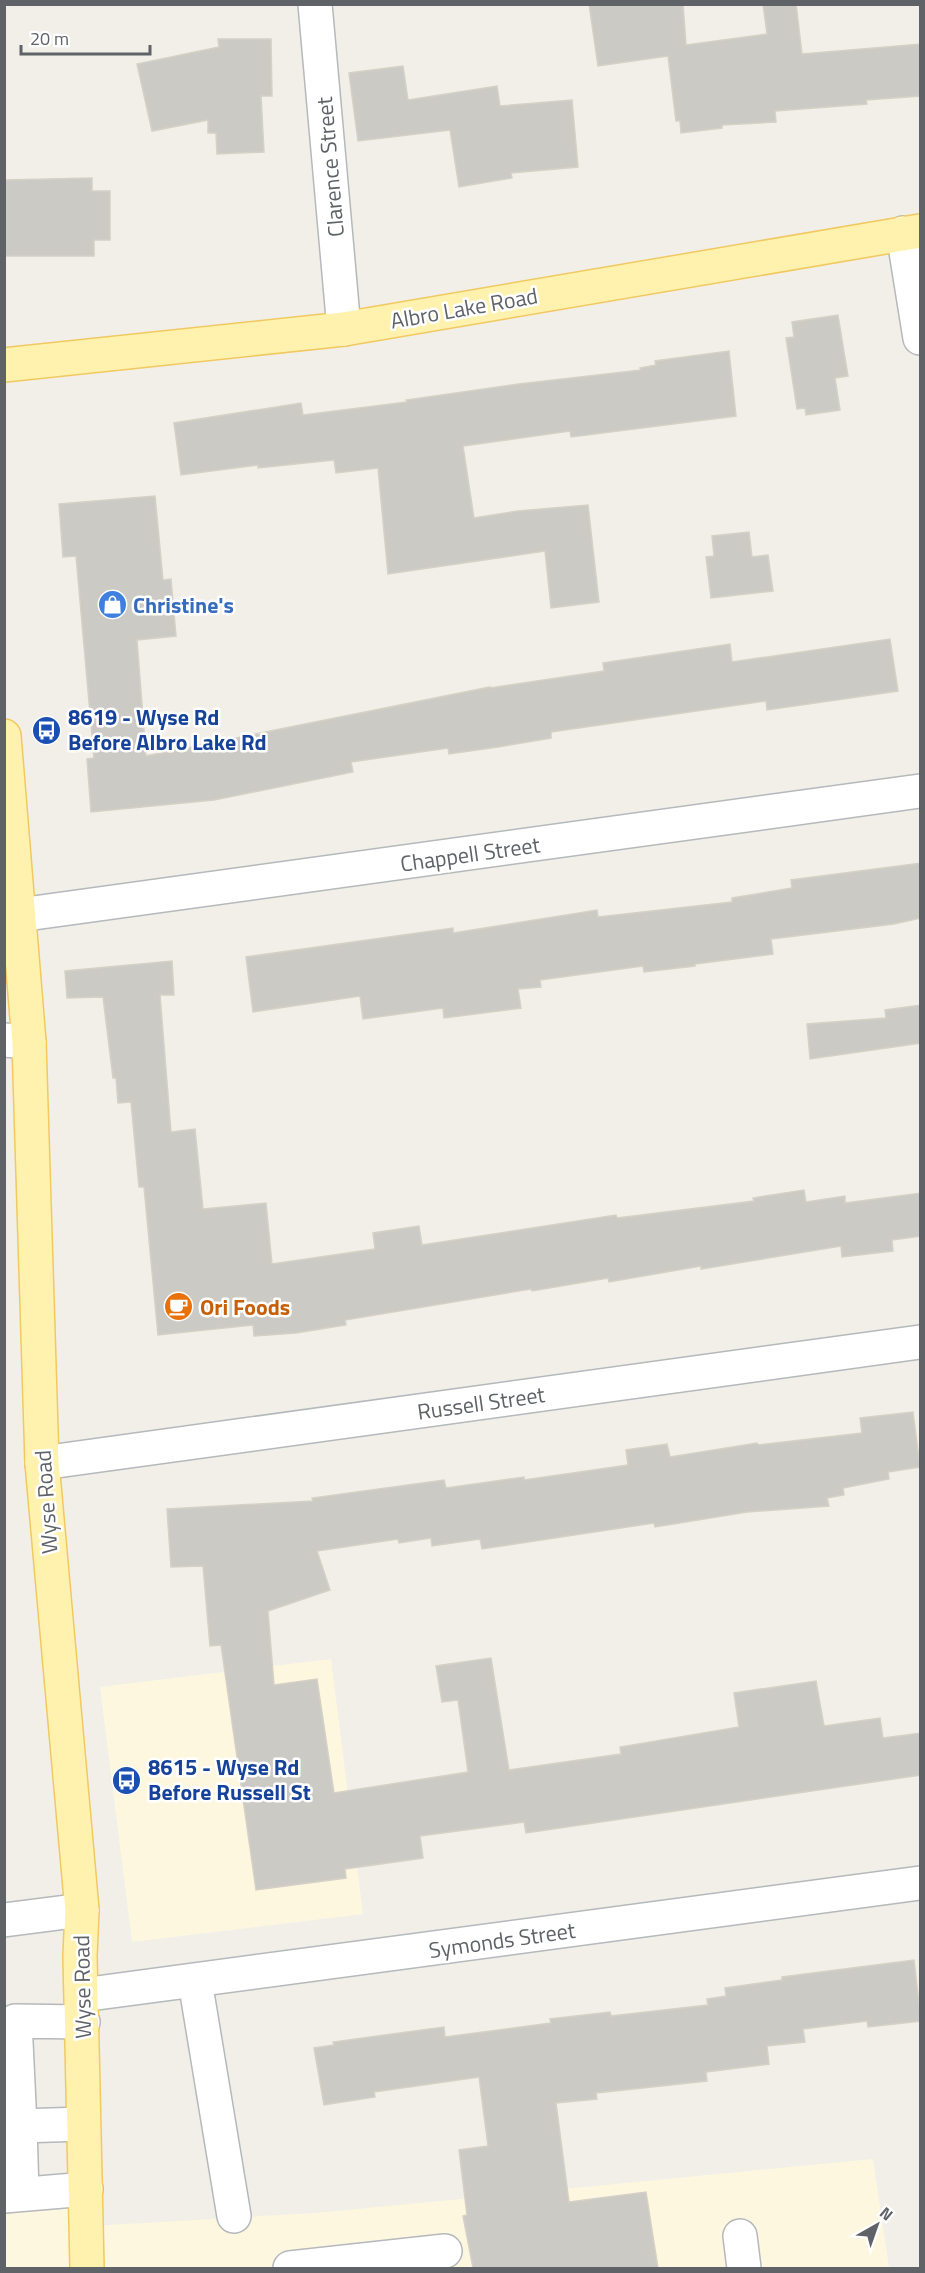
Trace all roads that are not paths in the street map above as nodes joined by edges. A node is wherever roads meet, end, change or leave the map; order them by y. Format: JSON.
{"nodes":[{"id":1,"x":315,"y":4,"type":"edge"},
{"id":2,"x":912,"y":232,"type":"edge"},
{"id":3,"x":344,"y":329,"type":"junction"},
{"id":4,"x":921,"y":338,"type":"edge"},
{"id":5,"x":4,"y":364,"type":"edge"},
{"id":6,"x":4,"y":736,"type":"edge"},
{"id":7,"x":921,"y":791,"type":"edge"},
{"id":8,"x":19,"y":915,"type":"junction"},
{"id":9,"x":17,"y":1041,"type":"edge"},
{"id":10,"x":921,"y":1342,"type":"edge"},
{"id":11,"x":42,"y":1463,"type":"junction"},
{"id":12,"x":921,"y":1883,"type":"edge"},
{"id":13,"x":82,"y":1910,"type":"junction"},
{"id":14,"x":4,"y":1920,"type":"edge"},
{"id":15,"x":195,"y":1981,"type":"junction"},
{"id":16,"x":83,"y":2008,"type":"junction"},
{"id":17,"x":83,"y":2124,"type":"junction"},
{"id":18,"x":20,"y":2126,"type":"junction"},
{"id":19,"x":86,"y":2189,"type":"junction"},
{"id":20,"x":13,"y":2195,"type":"edge"},
{"id":21,"x":234,"y":2216,"type":"dead end"},
{"id":22,"x":740,"y":2236,"type":"dead end"},
{"id":23,"x":445,"y":2251,"type":"dead end"},
{"id":24,"x":87,"y":2268,"type":"edge"},
{"id":25,"x":290,"y":2268,"type":"edge"},
{"id":26,"x":744,"y":2268,"type":"edge"}],
"edges":[{"from":1,"to":3,"type":"street","name":"Clarence Street"},
{"from":2,"to":3,"type":"main road","name":"Albro Lake Road"},
{"from":2,"to":4,"type":"street"},
{"from":3,"to":5,"type":"main road","name":"Albro Lake Road"},
{"from":6,"to":8,"type":"main road","name":"Wyse Road"},
{"from":7,"to":8,"type":"street","name":"Chappell Street"},
{"from":8,"to":9,"type":"main road","name":"Wyse Road"},
{"from":9,"to":11,"type":"main road","name":"Wyse Road"},
{"from":10,"to":11,"type":"street","name":"Russell Street"},
{"from":11,"to":13,"type":"main road","name":"Wyse Road"},
{"from":12,"to":15,"type":"street","name":"Symonds Street"},
{"from":13,"to":14,"type":"street"},
{"from":13,"to":16,"type":"main road","name":"Wyse Road"},
{"from":15,"to":16,"type":"street","name":"Symonds Street"},
{"from":15,"to":21,"type":"street"},
{"from":16,"to":17,"type":"main road","name":"Wyse Road"},
{"from":16,"to":18,"type":"street","name":"Symonds Street"},
{"from":17,"to":18,"type":"street"},
{"from":17,"to":19,"type":"main road","name":"Wyse Road"},
{"from":18,"to":20,"type":"street"},
{"from":19,"to":20,"type":"street"},
{"from":19,"to":24,"type":"main road","name":"Wyse Road"},
{"from":22,"to":26,"type":"street"},
{"from":23,"to":25,"type":"street"}]}
